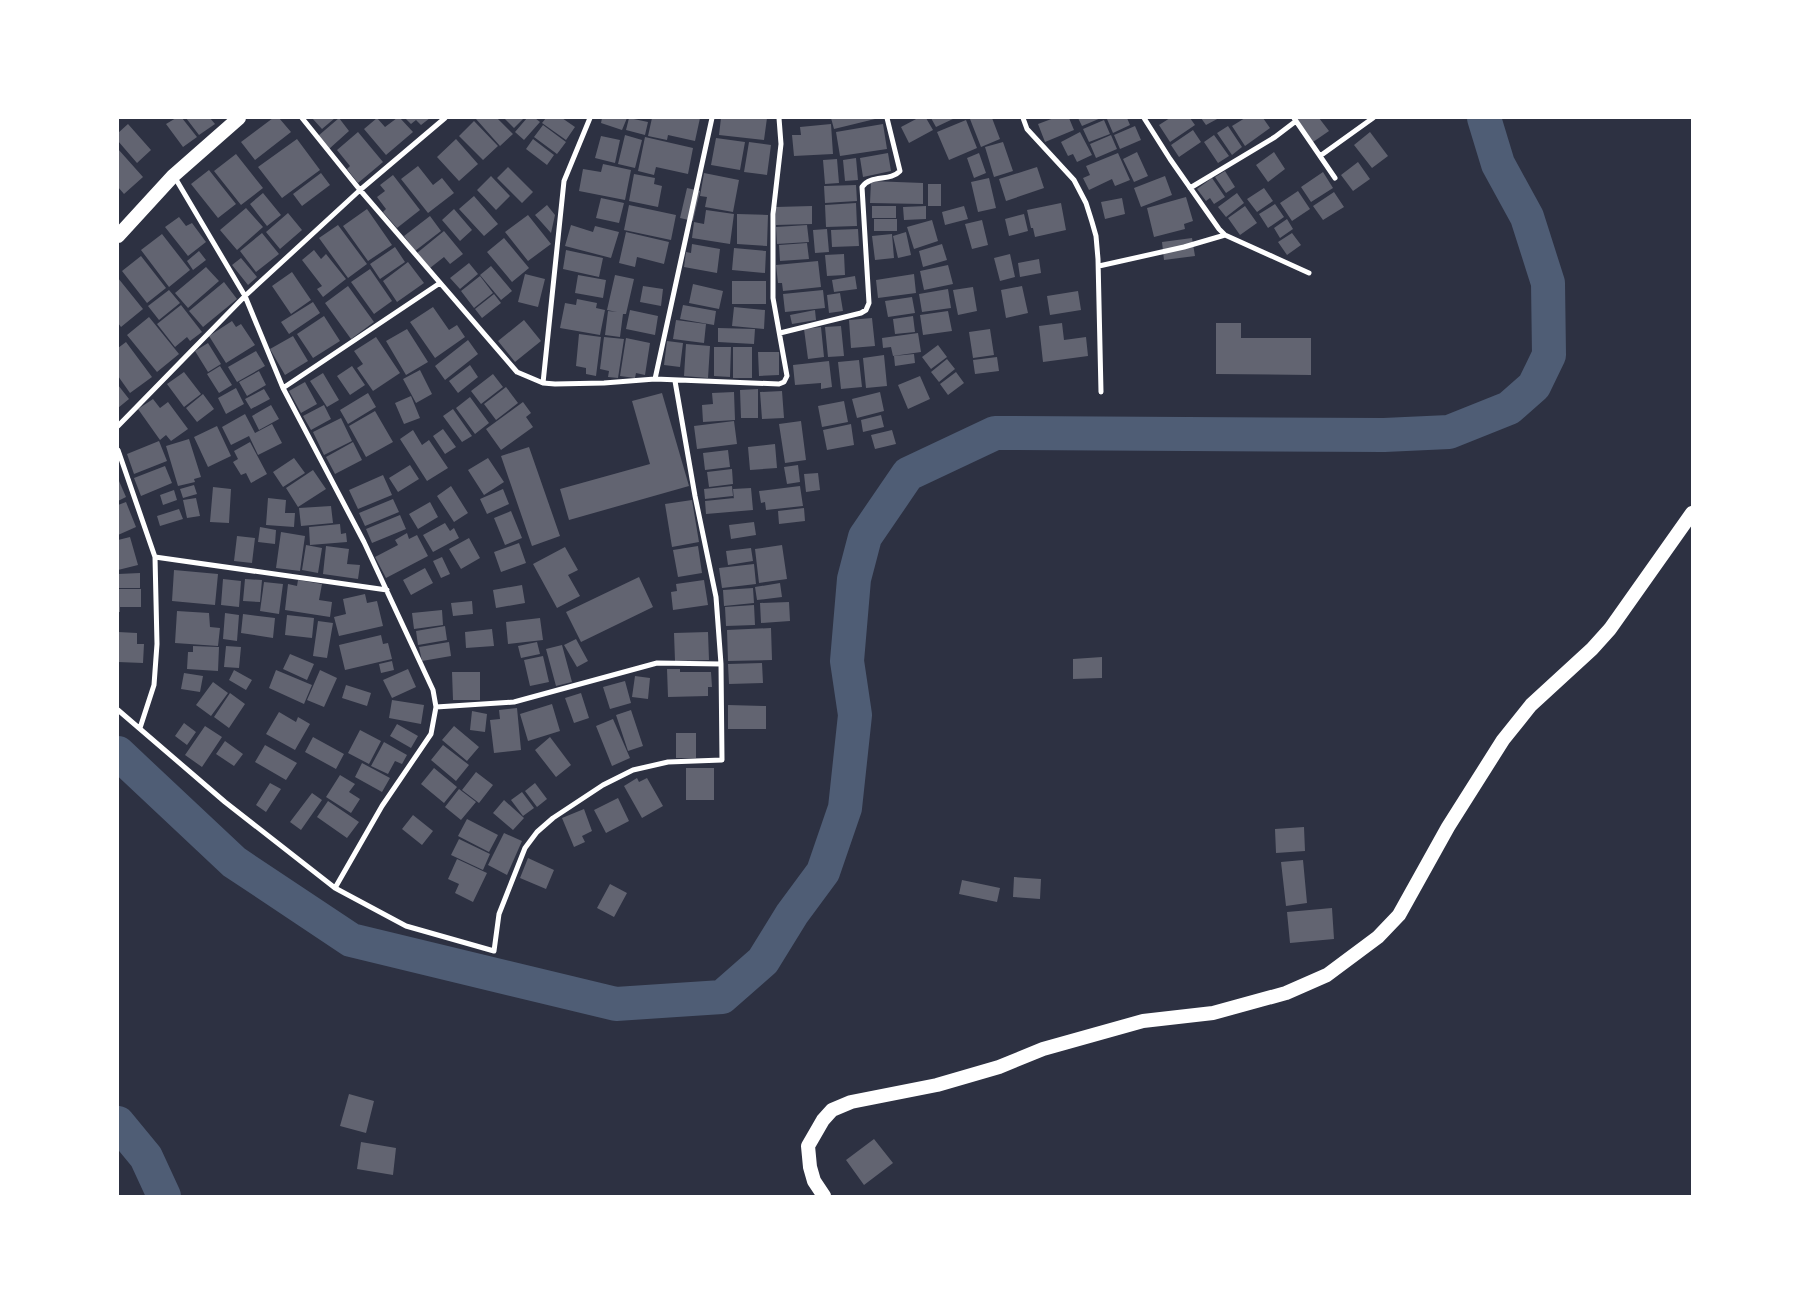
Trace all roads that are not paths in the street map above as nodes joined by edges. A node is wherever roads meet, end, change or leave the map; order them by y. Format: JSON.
{"nodes":[{"id":1,"x":240,"y":118,"type":"edge"},
{"id":2,"x":302,"y":118,"type":"edge"},
{"id":3,"x":445,"y":118,"type":"edge"},
{"id":4,"x":590,"y":118,"type":"edge"},
{"id":5,"x":712,"y":118,"type":"edge"},
{"id":6,"x":779,"y":118,"type":"edge"},
{"id":7,"x":887,"y":118,"type":"edge"},
{"id":8,"x":1023,"y":118,"type":"edge"},
{"id":9,"x":1144,"y":118,"type":"edge"},
{"id":10,"x":1373,"y":118,"type":"edge"},
{"id":11,"x":1295,"y":119,"type":"edge"},
{"id":12,"x":1320,"y":156,"type":"junction"},
{"id":13,"x":174,"y":176,"type":"junction"},
{"id":14,"x":1335,"y":178,"type":"dead end"},
{"id":15,"x":1190,"y":188,"type":"junction"},
{"id":16,"x":360,"y":190,"type":"junction"},
{"id":17,"x":1225,"y":235,"type":"junction"},
{"id":18,"x":118,"y":236,"type":"edge"},
{"id":19,"x":1099,"y":266,"type":"junction"},
{"id":20,"x":1309,"y":272,"type":"dead end"},
{"id":21,"x":440,"y":283,"type":"junction"},
{"id":22,"x":245,"y":296,"type":"junction"},
{"id":23,"x":780,"y":333,"type":"junction"},
{"id":24,"x":655,"y":379,"type":"junction"},
{"id":25,"x":675,"y":381,"type":"junction"},
{"id":26,"x":543,"y":383,"type":"junction"},
{"id":27,"x":283,"y":388,"type":"junction"},
{"id":28,"x":1101,"y":392,"type":"dead end"},
{"id":29,"x":118,"y":426,"type":"edge"},
{"id":30,"x":118,"y":450,"type":"edge"},
{"id":31,"x":1692,"y":513,"type":"edge"},
{"id":32,"x":155,"y":557,"type":"junction"},
{"id":33,"x":387,"y":590,"type":"junction"},
{"id":34,"x":721,"y":664,"type":"junction"},
{"id":35,"x":436,"y":707,"type":"junction"},
{"id":36,"x":118,"y":710,"type":"edge"},
{"id":37,"x":140,"y":728,"type":"junction"},
{"id":38,"x":335,"y":888,"type":"junction"},
{"id":39,"x":824,"y":1196,"type":"edge"}],
"edges":[{"from":1,"to":13,"type":"highway"},
{"from":2,"to":16,"type":"street"},
{"from":3,"to":16,"type":"street"},
{"from":4,"to":26,"type":"street"},
{"from":5,"to":24,"type":"street"},
{"from":6,"to":23,"type":"street"},
{"from":7,"to":23,"type":"street"},
{"from":8,"to":19,"type":"street"},
{"from":9,"to":15,"type":"street"},
{"from":10,"to":12,"type":"street"},
{"from":11,"to":12,"type":"street"},
{"from":11,"to":15,"type":"street"},
{"from":12,"to":14,"type":"street"},
{"from":13,"to":18,"type":"highway"},
{"from":13,"to":22,"type":"street"},
{"from":15,"to":17,"type":"street"},
{"from":16,"to":21,"type":"street"},
{"from":16,"to":22,"type":"street"},
{"from":17,"to":19,"type":"street"},
{"from":17,"to":20,"type":"street"},
{"from":19,"to":28,"type":"street"},
{"from":21,"to":26,"type":"street"},
{"from":21,"to":27,"type":"street"},
{"from":22,"to":27,"type":"street"},
{"from":22,"to":29,"type":"street"},
{"from":23,"to":25,"type":"street"},
{"from":24,"to":25,"type":"street"},
{"from":24,"to":26,"type":"street"},
{"from":25,"to":34,"type":"street"},
{"from":27,"to":33,"type":"street"},
{"from":30,"to":32,"type":"street"},
{"from":31,"to":39,"type":"highway"},
{"from":32,"to":33,"type":"street"},
{"from":32,"to":37,"type":"street"},
{"from":33,"to":35,"type":"street"},
{"from":34,"to":35,"type":"street"},
{"from":34,"to":38,"type":"street"},
{"from":35,"to":38,"type":"street"},
{"from":36,"to":37,"type":"street"},
{"from":37,"to":38,"type":"street"}]}
